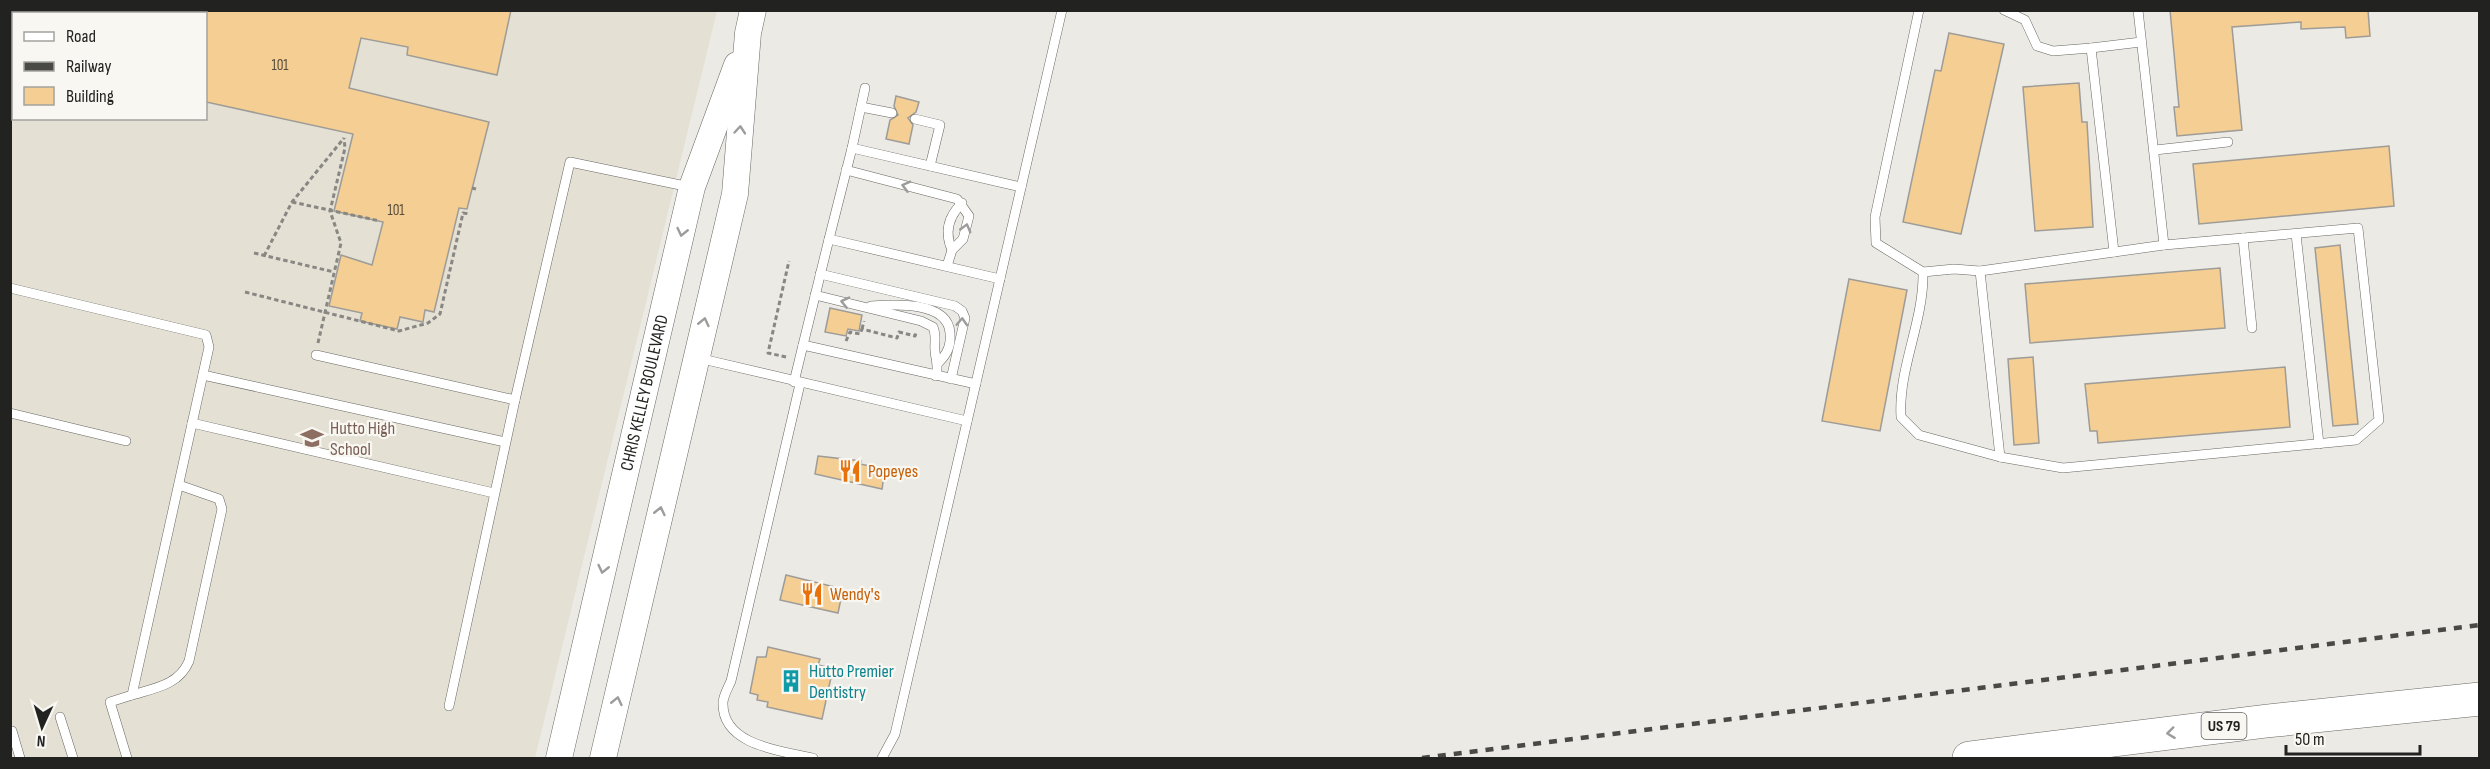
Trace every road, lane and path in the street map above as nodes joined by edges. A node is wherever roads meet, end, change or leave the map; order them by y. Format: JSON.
{"nodes":[{"id":1,"x":1920,"y":10,"type":"edge"},
{"id":2,"x":2004,"y":10,"type":"edge"},
{"id":3,"x":2138,"y":10,"type":"edge"},
{"id":4,"x":1060,"y":11,"type":"edge"},
{"id":5,"x":751,"y":22,"type":"edge"},
{"id":6,"x":2141,"y":42,"type":"junction"},
{"id":7,"x":2091,"y":48,"type":"junction"},
{"id":8,"x":865,"y":88,"type":"dead end"},
{"id":9,"x":861,"y":107,"type":"junction"},
{"id":10,"x":892,"y":113,"type":"dead end"},
{"id":11,"x":915,"y":119,"type":"dead end"},
{"id":12,"x":2228,"y":142,"type":"dead end"},
{"id":13,"x":852,"y":148,"type":"junction"},
{"id":14,"x":2155,"y":150,"type":"junction"},
{"id":15,"x":930,"y":166,"type":"junction"},
{"id":16,"x":846,"y":170,"type":"junction"},
{"id":17,"x":692,"y":187,"type":"junction"},
{"id":18,"x":1021,"y":187,"type":"junction"},
{"id":19,"x":292,"y":202,"type":"junction"},
{"id":20,"x":962,"y":203,"type":"junction"},
{"id":21,"x":330,"y":211,"type":"junction"},
{"id":22,"x":470,"y":214,"type":"dead end"},
{"id":23,"x":380,"y":221,"type":"dead end"},
{"id":24,"x":2296,"y":234,"type":"junction"},
{"id":25,"x":2243,"y":238,"type":"junction"},
{"id":26,"x":829,"y":239,"type":"junction"},
{"id":27,"x":2164,"y":245,"type":"junction"},
{"id":28,"x":952,"y":249,"type":"junction"},
{"id":29,"x":2114,"y":252,"type":"junction"},
{"id":30,"x":254,"y":253,"type":"dead end"},
{"id":31,"x":264,"y":255,"type":"junction"},
{"id":32,"x":789,"y":261,"type":"dead end"},
{"id":33,"x":948,"y":266,"type":"junction"},
{"id":34,"x":334,"y":272,"type":"junction"},
{"id":35,"x":1923,"y":272,"type":"junction"},
{"id":36,"x":1980,"y":272,"type":"junction"},
{"id":37,"x":820,"y":274,"type":"junction"},
{"id":38,"x":1000,"y":279,"type":"junction"},
{"id":39,"x":10,"y":288,"type":"edge"},
{"id":40,"x":245,"y":292,"type":"dead end"},
{"id":41,"x":815,"y":295,"type":"junction"},
{"id":42,"x":865,"y":309,"type":"junction"},
{"id":43,"x":324,"y":312,"type":"junction"},
{"id":44,"x":918,"y":327,"type":"dead end"},
{"id":45,"x":2252,"y":328,"type":"dead end"},
{"id":46,"x":862,"y":329,"type":"junction"},
{"id":47,"x":837,"y":339,"type":"dead end"},
{"id":48,"x":803,"y":345,"type":"junction"},
{"id":49,"x":316,"y":355,"type":"joint"},
{"id":50,"x":696,"y":357,"type":"junction"},
{"id":51,"x":786,"y":357,"type":"dead end"},
{"id":52,"x":939,"y":362,"type":"junction"},
{"id":53,"x":203,"y":375,"type":"junction"},
{"id":54,"x":936,"y":375,"type":"junction"},
{"id":55,"x":951,"y":379,"type":"junction"},
{"id":56,"x":797,"y":383,"type":"junction"},
{"id":57,"x":975,"y":384,"type":"junction"},
{"id":58,"x":515,"y":400,"type":"junction"},
{"id":59,"x":10,"y":413,"type":"edge"},
{"id":60,"x":967,"y":420,"type":"junction"},
{"id":61,"x":192,"y":423,"type":"junction"},
{"id":62,"x":126,"y":441,"type":"dead end"},
{"id":63,"x":505,"y":442,"type":"junction"},
{"id":64,"x":2319,"y":444,"type":"junction"},
{"id":65,"x":2000,"y":457,"type":"junction"},
{"id":66,"x":178,"y":485,"type":"junction"},
{"id":67,"x":494,"y":493,"type":"junction"},
{"id":68,"x":2480,"y":681,"type":"edge"},
{"id":69,"x":132,"y":695,"type":"junction"},
{"id":70,"x":2480,"y":699,"type":"edge"},
{"id":71,"x":449,"y":706,"type":"dead end"},
{"id":72,"x":60,"y":717,"type":"dead end"},
{"id":73,"x":2267,"y":721,"type":"junction"},
{"id":74,"x":12,"y":731,"type":"edge"},
{"id":75,"x":20,"y":759,"type":"edge"},
{"id":76,"x":73,"y":759,"type":"edge"},
{"id":77,"x":127,"y":759,"type":"edge"},
{"id":78,"x":559,"y":759,"type":"edge"},
{"id":79,"x":603,"y":759,"type":"edge"},
{"id":80,"x":813,"y":759,"type":"edge"},
{"id":81,"x":882,"y":759,"type":"edge"},
{"id":82,"x":1969,"y":759,"type":"edge"}],
"edges":[{"from":1,"to":35,"type":"lane"},
{"from":2,"to":7,"type":"lane"},
{"from":3,"to":6,"type":"lane"},
{"from":4,"to":18,"type":"lane"},
{"from":5,"to":17,"type":"main road","name":"CHRIS KELLEY BOULEVARD"},
{"from":50,"to":5,"type":"main road","name":"CHRIS KELLEY BOULEVARD","one_way":true},
{"from":6,"to":7,"type":"lane"},
{"from":6,"to":14,"type":"lane"},
{"from":7,"to":29,"type":"lane"},
{"from":8,"to":9,"type":"lane"},
{"from":9,"to":10,"type":"lane"},
{"from":9,"to":13,"type":"lane"},
{"from":11,"to":15,"type":"lane"},
{"from":12,"to":14,"type":"lane"},
{"from":13,"to":15,"type":"lane"},
{"from":13,"to":16,"type":"lane"},
{"from":14,"to":27,"type":"lane"},
{"from":15,"to":18,"type":"lane"},
{"from":20,"to":16,"type":"lane","one_way":true},
{"from":16,"to":26,"type":"lane"},
{"from":17,"to":58,"type":"lane"},
{"from":17,"to":78,"type":"main road","name":"CHRIS KELLEY BOULEVARD","one_way":true},
{"from":18,"to":38,"type":"lane"},
{"from":19,"to":21,"type":"path"},
{"from":19,"to":21,"type":"path"},
{"from":19,"to":31,"type":"path"},
{"from":20,"to":28,"type":"lane"},
{"from":28,"to":20,"type":"lane","one_way":true},
{"from":21,"to":23,"type":"path"},
{"from":21,"to":34,"type":"path"},
{"from":22,"to":43,"type":"path"},
{"from":24,"to":25,"type":"lane"},
{"from":24,"to":64,"type":"lane"},
{"from":24,"to":64,"type":"lane"},
{"from":25,"to":27,"type":"lane"},
{"from":25,"to":45,"type":"lane"},
{"from":26,"to":33,"type":"lane"},
{"from":26,"to":37,"type":"lane"},
{"from":27,"to":29,"type":"lane"},
{"from":28,"to":33,"type":"lane"},
{"from":29,"to":36,"type":"lane"},
{"from":30,"to":31,"type":"path"},
{"from":31,"to":34,"type":"path"},
{"from":32,"to":51,"type":"path"},
{"from":33,"to":38,"type":"lane"},
{"from":34,"to":43,"type":"path"},
{"from":35,"to":36,"type":"lane"},
{"from":35,"to":65,"type":"lane"},
{"from":36,"to":65,"type":"lane"},
{"from":37,"to":41,"type":"lane"},
{"from":55,"to":37,"type":"lane","one_way":true},
{"from":38,"to":57,"type":"lane"},
{"from":39,"to":53,"type":"lane"},
{"from":40,"to":43,"type":"path"},
{"from":42,"to":41,"type":"lane","one_way":true},
{"from":41,"to":48,"type":"lane"},
{"from":42,"to":46,"type":"path"},
{"from":42,"to":52,"type":"lane"},
{"from":42,"to":52,"type":"lane"},
{"from":43,"to":49,"type":"path"},
{"from":44,"to":46,"type":"path"},
{"from":46,"to":47,"type":"path"},
{"from":48,"to":54,"type":"lane"},
{"from":48,"to":56,"type":"lane"},
{"from":49,"to":58,"type":"lane"},
{"from":50,"to":56,"type":"lane"},
{"from":79,"to":50,"type":"main road","name":"CHRIS KELLEY BOULEVARD","one_way":true},
{"from":52,"to":54,"type":"lane"},
{"from":53,"to":61,"type":"lane"},
{"from":53,"to":63,"type":"lane"},
{"from":54,"to":55,"type":"lane"},
{"from":55,"to":57,"type":"lane"},
{"from":56,"to":60,"type":"lane"},
{"from":56,"to":80,"type":"lane"},
{"from":57,"to":60,"type":"lane"},
{"from":58,"to":63,"type":"lane"},
{"from":59,"to":62,"type":"lane"},
{"from":60,"to":81,"type":"lane"},
{"from":61,"to":66,"type":"lane"},
{"from":61,"to":67,"type":"lane"},
{"from":63,"to":67,"type":"lane"},
{"from":64,"to":65,"type":"lane"},
{"from":66,"to":69,"type":"lane"},
{"from":66,"to":69,"type":"lane"},
{"from":67,"to":71,"type":"lane"},
{"from":68,"to":73,"type":"highway"},
{"from":69,"to":77,"type":"lane"},
{"from":70,"to":73,"type":"highway","number":"US 79"},
{"from":72,"to":76,"type":"lane"},
{"from":73,"to":82,"type":"highway","number":"US 79","one_way":true},
{"from":74,"to":75,"type":"lane"}]}
